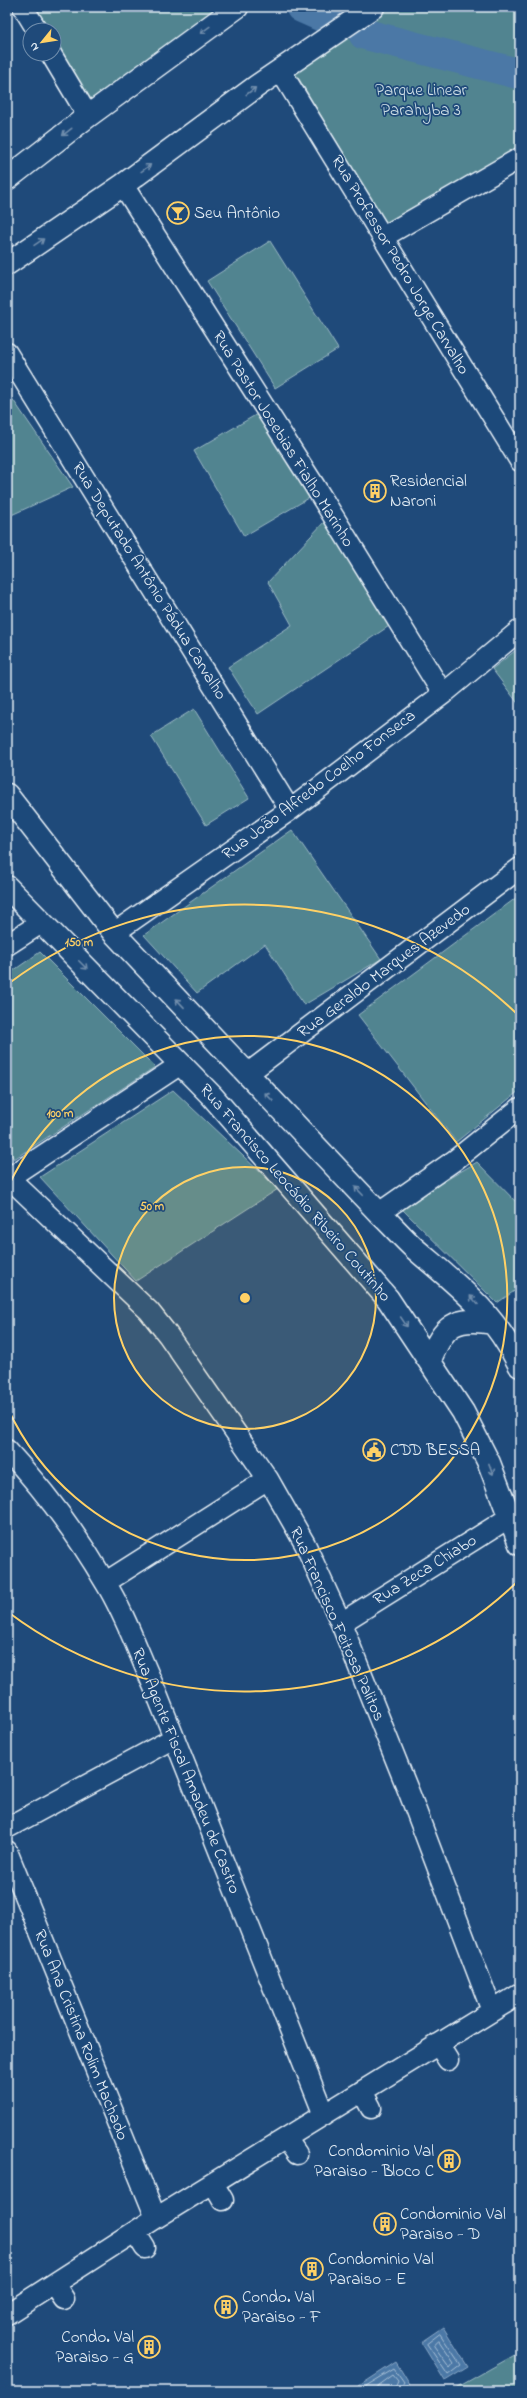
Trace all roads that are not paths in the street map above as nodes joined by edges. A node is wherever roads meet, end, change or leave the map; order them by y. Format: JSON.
{"nodes":[{"id":1,"x":23,"y":7,"type":"edge"},
{"id":2,"x":237,"y":7,"type":"edge"},
{"id":3,"x":373,"y":7,"type":"edge"},
{"id":4,"x":32,"y":22,"type":"edge"},
{"id":5,"x":56,"y":62,"type":"edge"},
{"id":6,"x":280,"y":70,"type":"junction"},
{"id":7,"x":88,"y":116,"type":"junction"},
{"id":8,"x":520,"y":158,"type":"edge"},
{"id":9,"x":7,"y":179,"type":"edge"},
{"id":10,"x":123,"y":185,"type":"junction"},
{"id":11,"x":383,"y":237,"type":"junction"},
{"id":12,"x":7,"y":264,"type":"edge"},
{"id":13,"x":7,"y":353,"type":"edge"},
{"id":14,"x":520,"y":461,"type":"edge"},
{"id":15,"x":520,"y":630,"type":"edge"},
{"id":16,"x":443,"y":694,"type":"junction"},
{"id":17,"x":7,"y":795,"type":"edge"},
{"id":18,"x":290,"y":810,"type":"junction"},
{"id":19,"x":520,"y":868,"type":"edge"},
{"id":20,"x":7,"y":887,"type":"edge"},
{"id":21,"x":41,"y":923,"type":"junction"},
{"id":22,"x":114,"y":933,"type":"junction"},
{"id":23,"x":7,"y":945,"type":"edge"},
{"id":24,"x":182,"y":1064,"type":"junction"},
{"id":25,"x":247,"y":1074,"type":"junction"},
{"id":26,"x":520,"y":1108,"type":"edge"},
{"id":27,"x":8,"y":1178,"type":"edge"},
{"id":28,"x":379,"y":1213,"type":"junction"},
{"id":29,"x":493,"y":1323,"type":"junction"},
{"id":30,"x":430,"y":1360,"type":"junction"},
{"id":31,"x":520,"y":1366,"type":"edge"},
{"id":32,"x":7,"y":1450,"type":"edge"},
{"id":33,"x":268,"y":1479,"type":"junction"},
{"id":34,"x":510,"y":1517,"type":"junction"},
{"id":35,"x":520,"y":1544,"type":"edge"},
{"id":36,"x":106,"y":1582,"type":"junction"},
{"id":37,"x":341,"y":1623,"type":"junction"},
{"id":38,"x":174,"y":1738,"type":"junction"},
{"id":39,"x":7,"y":1828,"type":"edge"},
{"id":40,"x":7,"y":1851,"type":"edge"},
{"id":41,"x":511,"y":2005,"type":"edge"},
{"id":42,"x":324,"y":2115,"type":"junction"},
{"id":43,"x":156,"y":2218,"type":"junction"},
{"id":44,"x":7,"y":2314,"type":"edge"}],
"edges":[{"from":1,"to":4,"type":"street"},
{"from":2,"to":7,"type":"main road","one_way":true},
{"from":3,"to":6,"type":"main road"},
{"from":5,"to":7,"type":"street"},
{"from":10,"to":6,"type":"main road","one_way":true},
{"from":6,"to":11,"type":"street","name":"Rua Professor Pedro Jorge Carvalho"},
{"from":7,"to":9,"type":"main road","one_way":true},
{"from":8,"to":11,"type":"street"},
{"from":12,"to":10,"type":"main road","one_way":true},
{"from":10,"to":16,"type":"street","name":"Rua Pastor Josebias Fialho Marinho"},
{"from":11,"to":14,"type":"street","name":"Rua Professor Pedro Jorge Carvalho"},
{"from":13,"to":18,"type":"street","name":"Rua Deputado Antônio Pádua Carvalho"},
{"from":15,"to":16,"type":"street","name":"Rua João Alfredo Coelho Fonseca"},
{"from":16,"to":18,"type":"street","name":"Rua João Alfredo Coelho Fonseca"},
{"from":17,"to":22,"type":"main road"},
{"from":18,"to":22,"type":"street","name":"Rua João Alfredo Coelho Fonseca"},
{"from":19,"to":25,"type":"street","name":"Rua Geraldo Marques Azevedo"},
{"from":20,"to":21,"type":"main road","name":"Rua Francisco Leocádio Ribeiro Coutinho"},
{"from":21,"to":23,"type":"street"},
{"from":21,"to":24,"type":"main road","name":"Rua Francisco Leocádio Ribeiro Coutinho","one_way":true},
{"from":25,"to":22,"type":"main road","one_way":true},
{"from":24,"to":27,"type":"street"},
{"from":24,"to":30,"type":"main road","name":"Rua Francisco Leocádio Ribeiro Coutinho","one_way":true},
{"from":28,"to":25,"type":"main road","one_way":true},
{"from":26,"to":28,"type":"street"},
{"from":27,"to":33,"type":"street","name":"Rua Francisco Feitosa Palitos"},
{"from":29,"to":28,"type":"main road","one_way":true},
{"from":29,"to":30,"type":"main road"},
{"from":29,"to":31,"type":"main road"},
{"from":30,"to":34,"type":"main road","name":"Rua Francisco Leocádio Ribeiro Coutinho","one_way":true},
{"from":32,"to":36,"type":"street","name":"Rua Agente Fiscal Amadeu de Castro"},
{"from":33,"to":36,"type":"street"},
{"from":33,"to":37,"type":"street","name":"Rua Francisco Feitosa Palitos"},
{"from":34,"to":35,"type":"main road","name":"Rua Francisco Leocádio Ribeiro Coutinho"},
{"from":34,"to":37,"type":"street","name":"Rua Zeca Chiabo"},
{"from":36,"to":38,"type":"street","name":"Rua Agente Fiscal Amadeu de Castro"},
{"from":37,"to":41,"type":"street","name":"Rua Francisco Feitosa Palitos"},
{"from":38,"to":39,"type":"street"},
{"from":38,"to":42,"type":"street","name":"Rua Agente Fiscal Amadeu de Castro"},
{"from":40,"to":43,"type":"street","name":"Rua Ana Cristina Rolim Machado"},
{"from":41,"to":42,"type":"street"},
{"from":42,"to":43,"type":"street"},
{"from":43,"to":44,"type":"street"}]}
